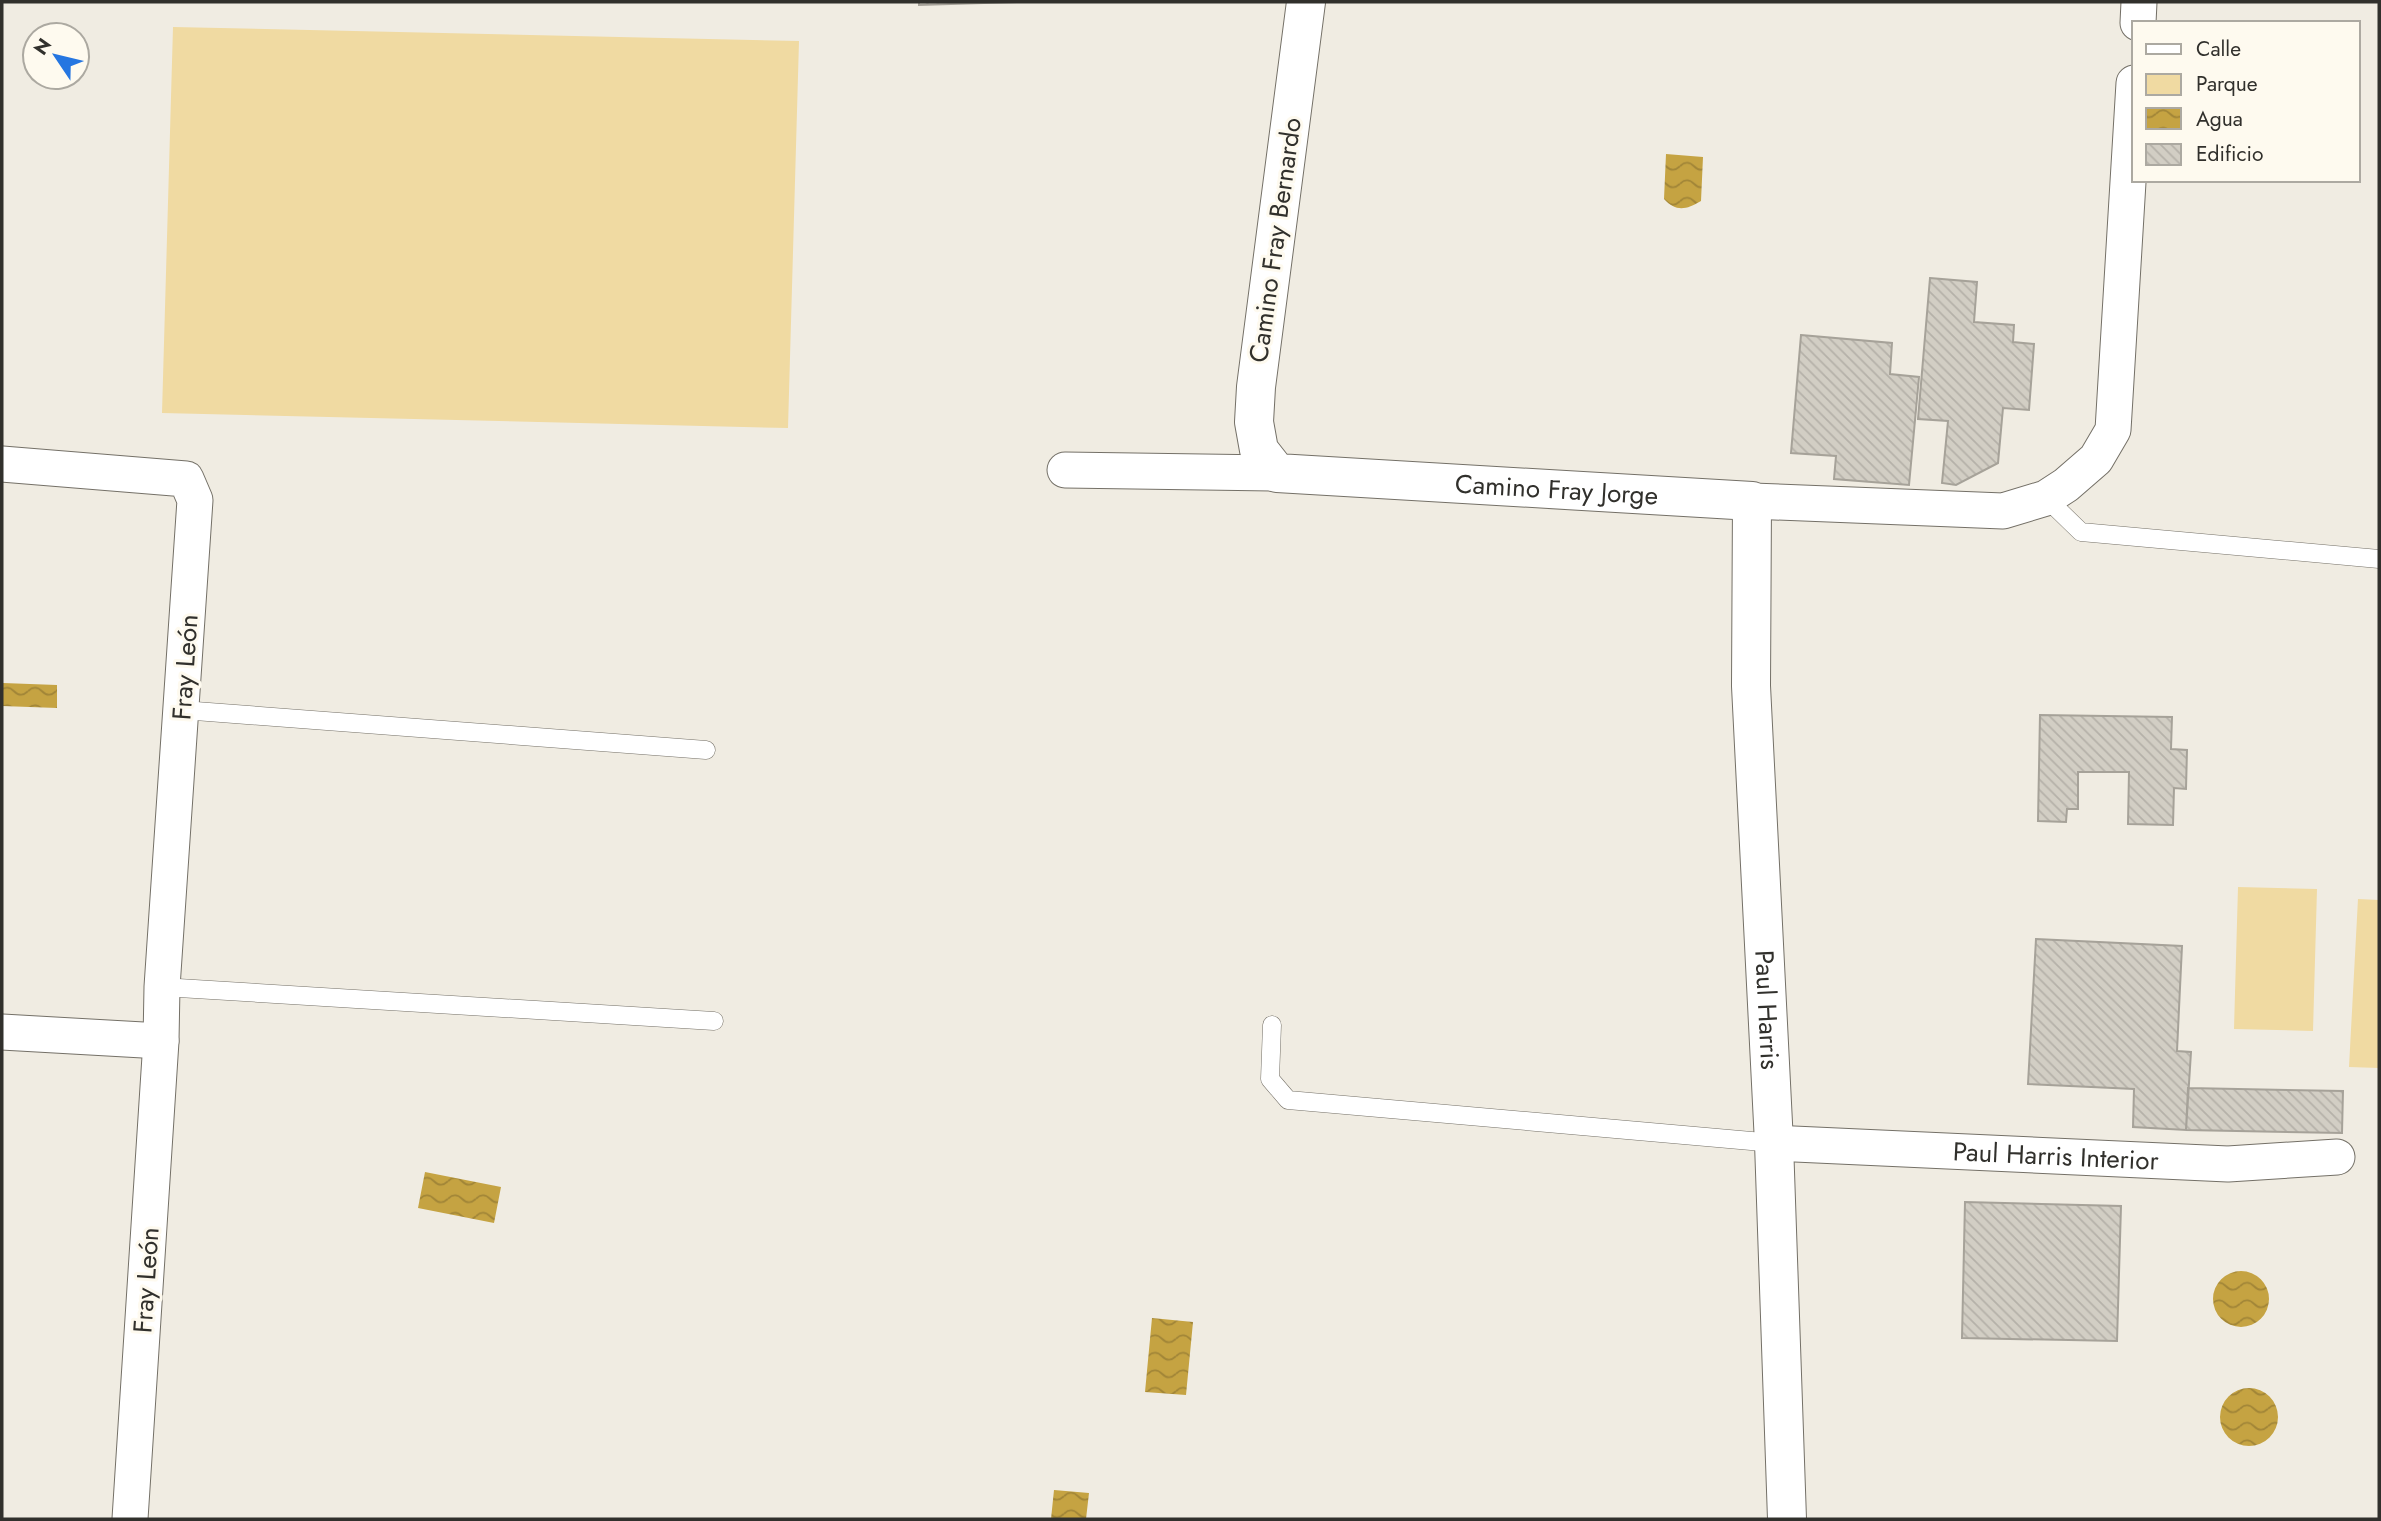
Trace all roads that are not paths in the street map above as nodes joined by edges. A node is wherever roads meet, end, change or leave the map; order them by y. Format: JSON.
{"nodes":[{"id":1,"x":1306,"y":2,"type":"edge"},
{"id":2,"x":2139,"y":2,"type":"edge"},
{"id":3,"x":2138,"y":21,"type":"edge"},
{"id":4,"x":2132,"y":116,"type":"edge"},
{"id":5,"x":2,"y":464,"type":"edge"},
{"id":6,"x":1065,"y":470,"type":"dead end"},
{"id":7,"x":1277,"y":473,"type":"junction"},
{"id":8,"x":2046,"y":498,"type":"junction"},
{"id":9,"x":1752,"y":501,"type":"junction"},
{"id":10,"x":2379,"y":559,"type":"edge"},
{"id":11,"x":182,"y":710,"type":"junction"},
{"id":12,"x":706,"y":750,"type":"dead end"},
{"id":13,"x":162,"y":987,"type":"junction"},
{"id":14,"x":713,"y":1021,"type":"dead end"},
{"id":15,"x":1272,"y":1025,"type":"dead end"},
{"id":16,"x":2,"y":1032,"type":"edge"},
{"id":17,"x":161,"y":1041,"type":"junction"},
{"id":18,"x":1774,"y":1143,"type":"junction"},
{"id":19,"x":2337,"y":1157,"type":"dead end"},
{"id":20,"x":130,"y":1519,"type":"edge"},
{"id":21,"x":1787,"y":1519,"type":"edge"}],
"edges":[{"from":1,"to":7,"type":"street","name":"Camino Fray Bernardo"},
{"from":2,"to":3,"type":"street"},
{"from":4,"to":8,"type":"street","name":"Camino Fray Jorge"},
{"from":5,"to":11,"type":"street","name":"Fray León"},
{"from":6,"to":7,"type":"street","name":"Camino Fray Jorge"},
{"from":7,"to":9,"type":"street","name":"Camino Fray Jorge"},
{"from":8,"to":9,"type":"street","name":"Camino Fray Jorge"},
{"from":8,"to":10,"type":"lane"},
{"from":9,"to":18,"type":"street","name":"Paul Harris"},
{"from":11,"to":12,"type":"lane"},
{"from":11,"to":13,"type":"street","name":"Fray León"},
{"from":13,"to":14,"type":"lane"},
{"from":13,"to":17,"type":"street","name":"Fray León"},
{"from":15,"to":18,"type":"lane"},
{"from":16,"to":17,"type":"street"},
{"from":17,"to":20,"type":"street","name":"Fray León"},
{"from":18,"to":19,"type":"street","name":"Paul Harris Interior"},
{"from":18,"to":21,"type":"street","name":"Paul Harris"}]}
